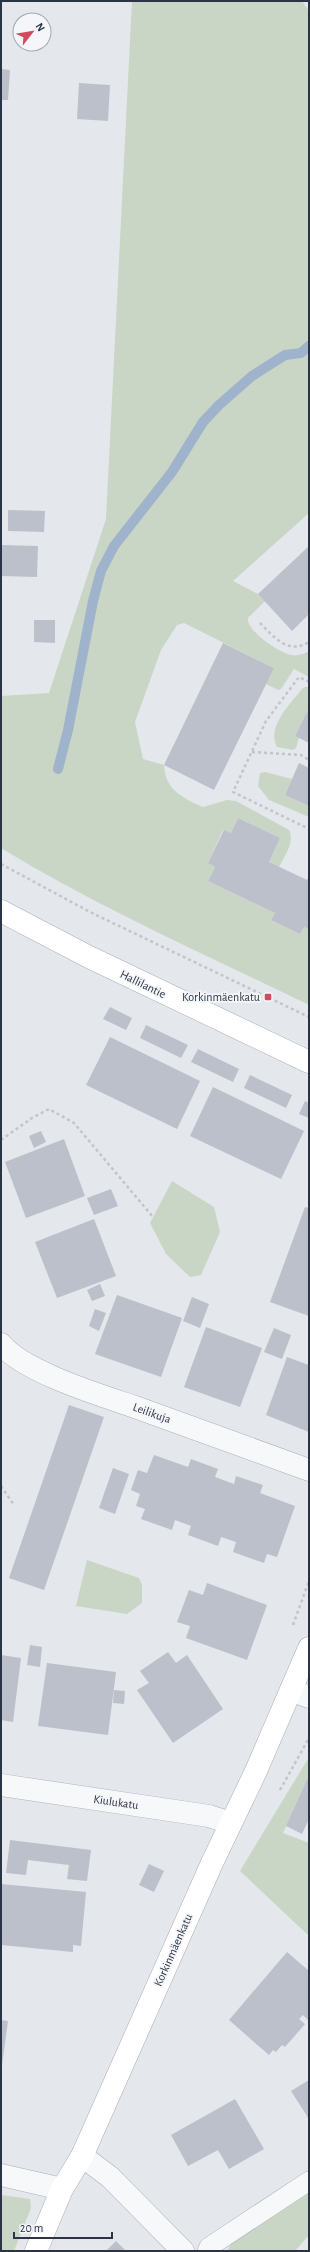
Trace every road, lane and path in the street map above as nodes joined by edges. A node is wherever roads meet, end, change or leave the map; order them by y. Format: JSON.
{"nodes":[{"id":1,"x":260,"y":623,"type":"dead end"},
{"id":2,"x":309,"y":642,"type":"edge"},
{"id":3,"x":309,"y":682,"type":"edge"},
{"id":4,"x":252,"y":752,"type":"junction"},
{"id":5,"x":309,"y":760,"type":"edge"},
{"id":6,"x":309,"y":829,"type":"edge"},
{"id":7,"x":1,"y":864,"type":"edge"},
{"id":8,"x":1,"y":911,"type":"edge"},
{"id":9,"x":309,"y":1017,"type":"edge"},
{"id":10,"x":309,"y":1062,"type":"edge"},
{"id":11,"x":1,"y":1140,"type":"edge"},
{"id":12,"x":153,"y":1217,"type":"dead end"},
{"id":13,"x":1,"y":1344,"type":"edge"},
{"id":14,"x":309,"y":1470,"type":"edge"},
{"id":15,"x":1,"y":1486,"type":"edge"},
{"id":16,"x":14,"y":1505,"type":"dead end"},
{"id":17,"x":309,"y":1648,"type":"edge"},
{"id":18,"x":300,"y":1694,"type":"edge"},
{"id":19,"x":1,"y":1785,"type":"edge"},
{"id":20,"x":230,"y":1823,"type":"junction"},
{"id":21,"x":82,"y":2156,"type":"junction"},
{"id":22,"x":1,"y":2175,"type":"edge"},
{"id":23,"x":309,"y":2181,"type":"edge"},
{"id":24,"x":62,"y":2189,"type":"junction"},
{"id":25,"x":36,"y":2251,"type":"edge"},
{"id":26,"x":183,"y":2251,"type":"edge"},
{"id":27,"x":207,"y":2251,"type":"edge"}],
"edges":[{"from":1,"to":2,"type":"path"},
{"from":3,"to":4,"type":"path"},
{"from":4,"to":5,"type":"path"},
{"from":4,"to":6,"type":"path"},
{"from":7,"to":9,"type":"path"},
{"from":8,"to":10,"type":"street","name":"Hallilantie"},
{"from":11,"to":12,"type":"path"},
{"from":13,"to":14,"type":"street","name":"Leilikuja"},
{"from":15,"to":16,"type":"path"},
{"from":17,"to":18,"type":"street","name":"Korkinmäenkatu"},
{"from":18,"to":20,"type":"street","name":"Korkinmäenkatu"},
{"from":19,"to":20,"type":"street","name":"Kiulukatu"},
{"from":20,"to":21,"type":"street","name":"Korkinmäenkatu"},
{"from":21,"to":24,"type":"street","name":"Korkinmäenkatu"},
{"from":21,"to":26,"type":"street"},
{"from":22,"to":24,"type":"street"},
{"from":23,"to":27,"type":"lane"},
{"from":24,"to":25,"type":"street","name":"Korkinmäenkatu"}]}
